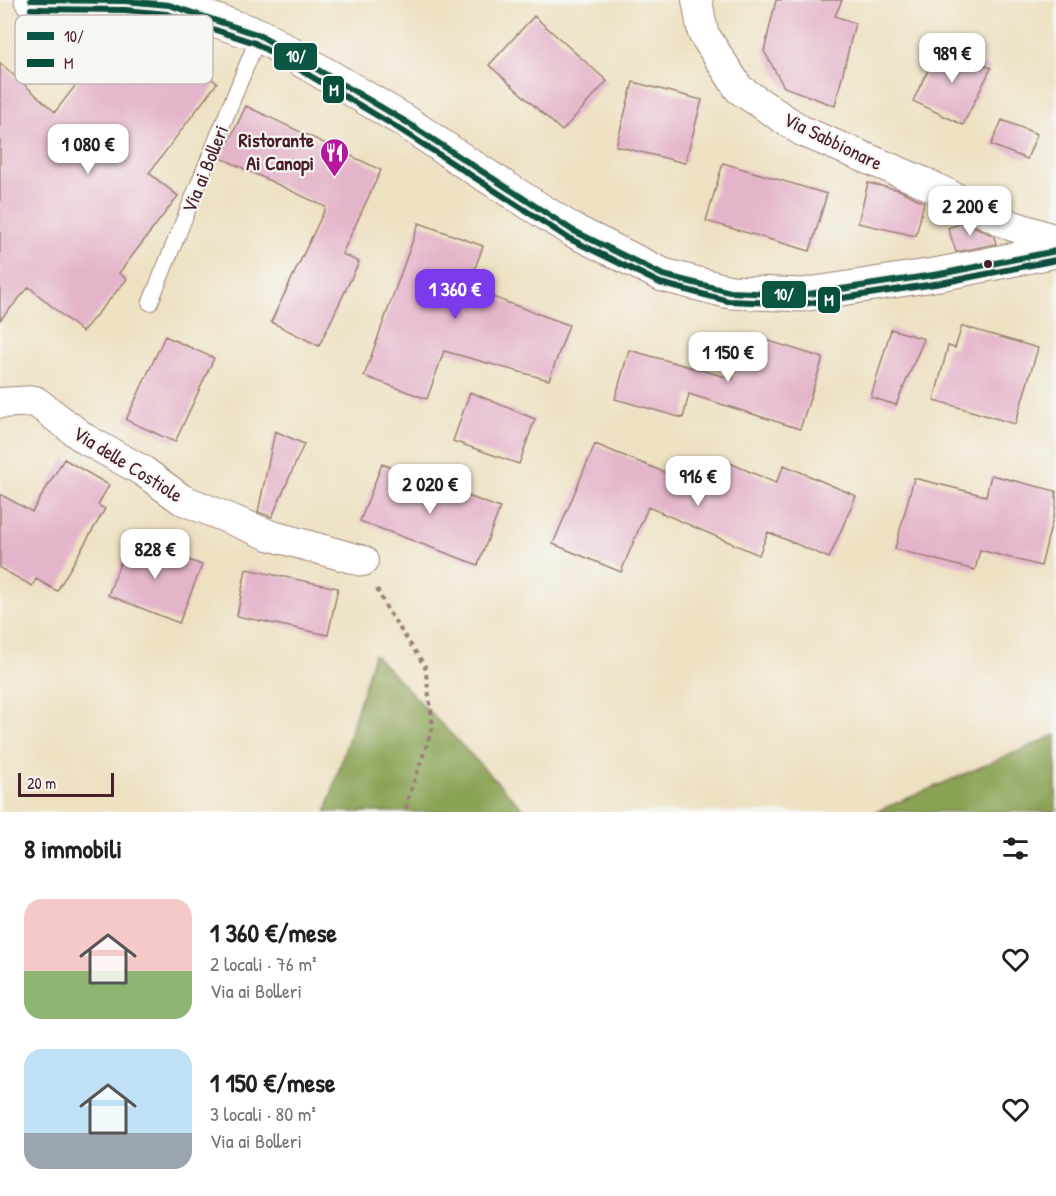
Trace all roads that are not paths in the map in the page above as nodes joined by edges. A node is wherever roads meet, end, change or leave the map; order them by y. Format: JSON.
{"nodes":[{"id":1,"x":31,"y":0,"type":"edge"},
{"id":2,"x":697,"y":0,"type":"edge"},
{"id":3,"x":199,"y":15,"type":"edge"},
{"id":4,"x":213,"y":20,"type":"edge"},
{"id":5,"x":259,"y":35,"type":"junction"},
{"id":6,"x":1056,"y":240,"type":"edge"},
{"id":7,"x":1056,"y":251,"type":"edge"},
{"id":8,"x":150,"y":303,"type":"dead end"},
{"id":9,"x":0,"y":403,"type":"edge"},
{"id":10,"x":363,"y":561,"type":"road end"}],
"edges":[{"from":1,"to":3,"type":"street"},
{"from":2,"to":6,"type":"street","name":"Via Sabbionare"},
{"from":4,"to":5,"type":"street"},
{"from":5,"to":7,"type":"street"},
{"from":5,"to":8,"type":"lane","name":"Via ai Bolleri"},
{"from":9,"to":10,"type":"street","name":"Via delle Costiole"}]}
